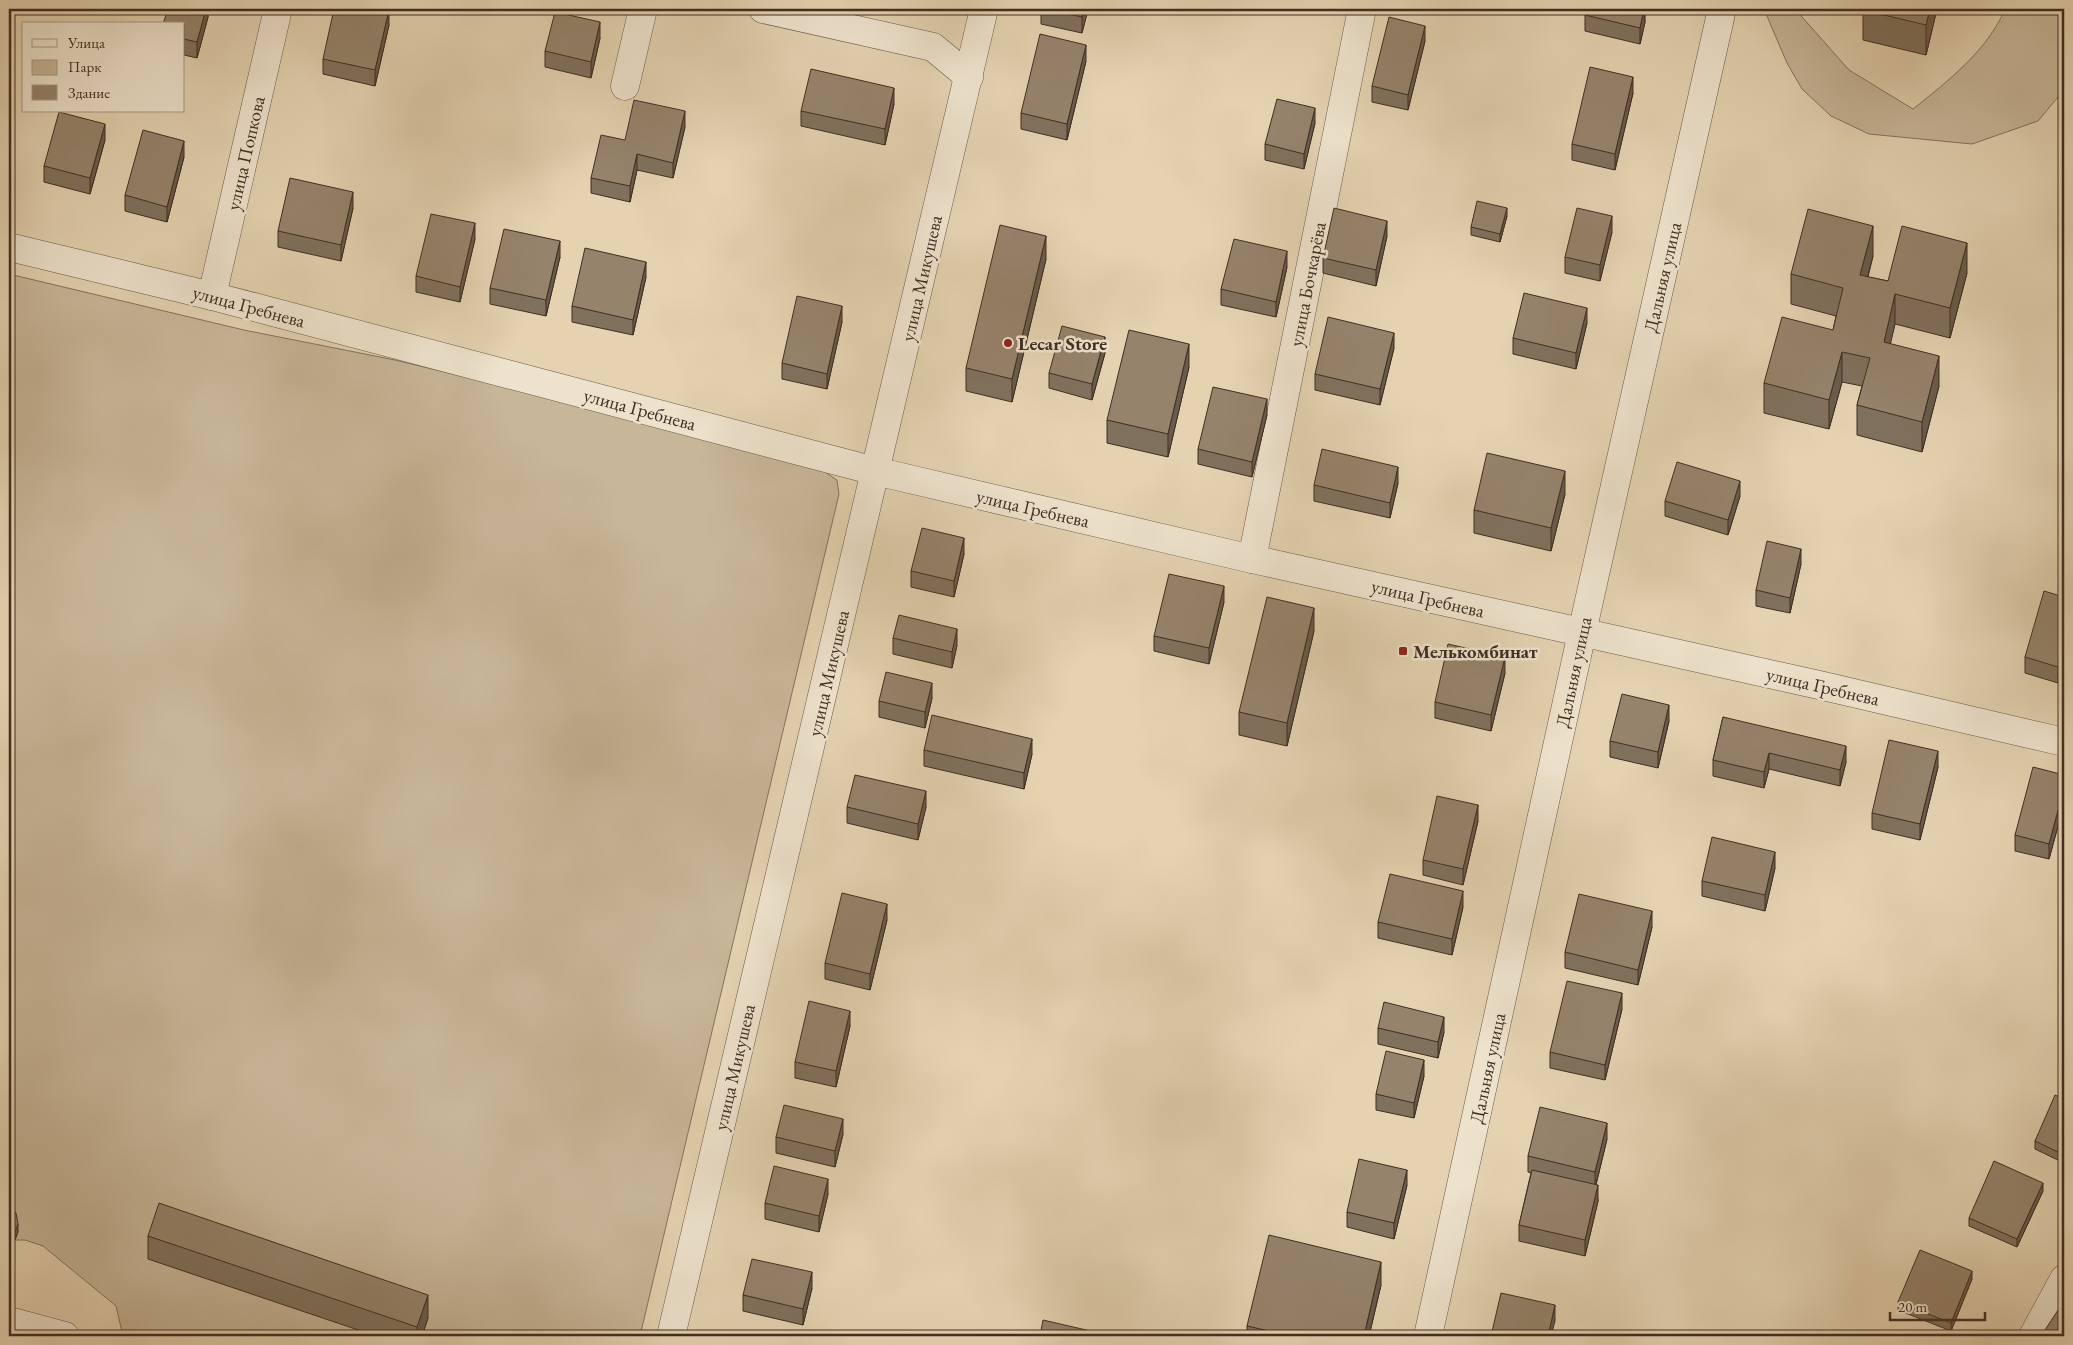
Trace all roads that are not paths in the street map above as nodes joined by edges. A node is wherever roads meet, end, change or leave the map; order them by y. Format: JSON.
{"nodes":[{"id":1,"x":278,"y":9,"type":"edge"},
{"id":2,"x":643,"y":9,"type":"edge"},
{"id":3,"x":763,"y":9,"type":"edge"},
{"id":4,"x":984,"y":9,"type":"edge"},
{"id":5,"x":1362,"y":9,"type":"edge"},
{"id":6,"x":1722,"y":9,"type":"edge"},
{"id":7,"x":969,"y":77,"type":"junction"},
{"id":8,"x":625,"y":86,"type":"dead end"},
{"id":9,"x":9,"y":247,"type":"edge"},
{"id":10,"x":212,"y":296,"type":"junction"},
{"id":11,"x":876,"y":472,"type":"junction"},
{"id":12,"x":1252,"y":559,"type":"junction"},
{"id":13,"x":1582,"y":633,"type":"junction"},
{"id":14,"x":2064,"y":742,"type":"edge"},
{"id":15,"x":2064,"y":1279,"type":"edge"},
{"id":16,"x":9,"y":1320,"type":"edge"},
{"id":17,"x":65,"y":1336,"type":"edge"},
{"id":18,"x":671,"y":1336,"type":"edge"},
{"id":19,"x":1428,"y":1336,"type":"edge"},
{"id":20,"x":2032,"y":1336,"type":"edge"}],
"edges":[{"from":1,"to":10,"type":"street","name":"улица Попкова"},
{"from":2,"to":8,"type":"street"},
{"from":3,"to":7,"type":"street"},
{"from":4,"to":7,"type":"street","name":"улица Микушева"},
{"from":5,"to":12,"type":"street","name":"улица Бочкарёва"},
{"from":6,"to":13,"type":"street","name":"Дальняя улица"},
{"from":7,"to":11,"type":"street","name":"улица Микушева"},
{"from":9,"to":10,"type":"street","name":"улица Гребнева"},
{"from":10,"to":11,"type":"street","name":"улица Гребнева"},
{"from":11,"to":12,"type":"street","name":"улица Гребнева"},
{"from":11,"to":18,"type":"street","name":"улица Микушева"},
{"from":12,"to":13,"type":"street","name":"улица Гребнева"},
{"from":13,"to":14,"type":"street","name":"улица Гребнева"},
{"from":13,"to":19,"type":"street","name":"Дальняя улица"},
{"from":15,"to":20,"type":"street"},
{"from":16,"to":17,"type":"street"}]}
